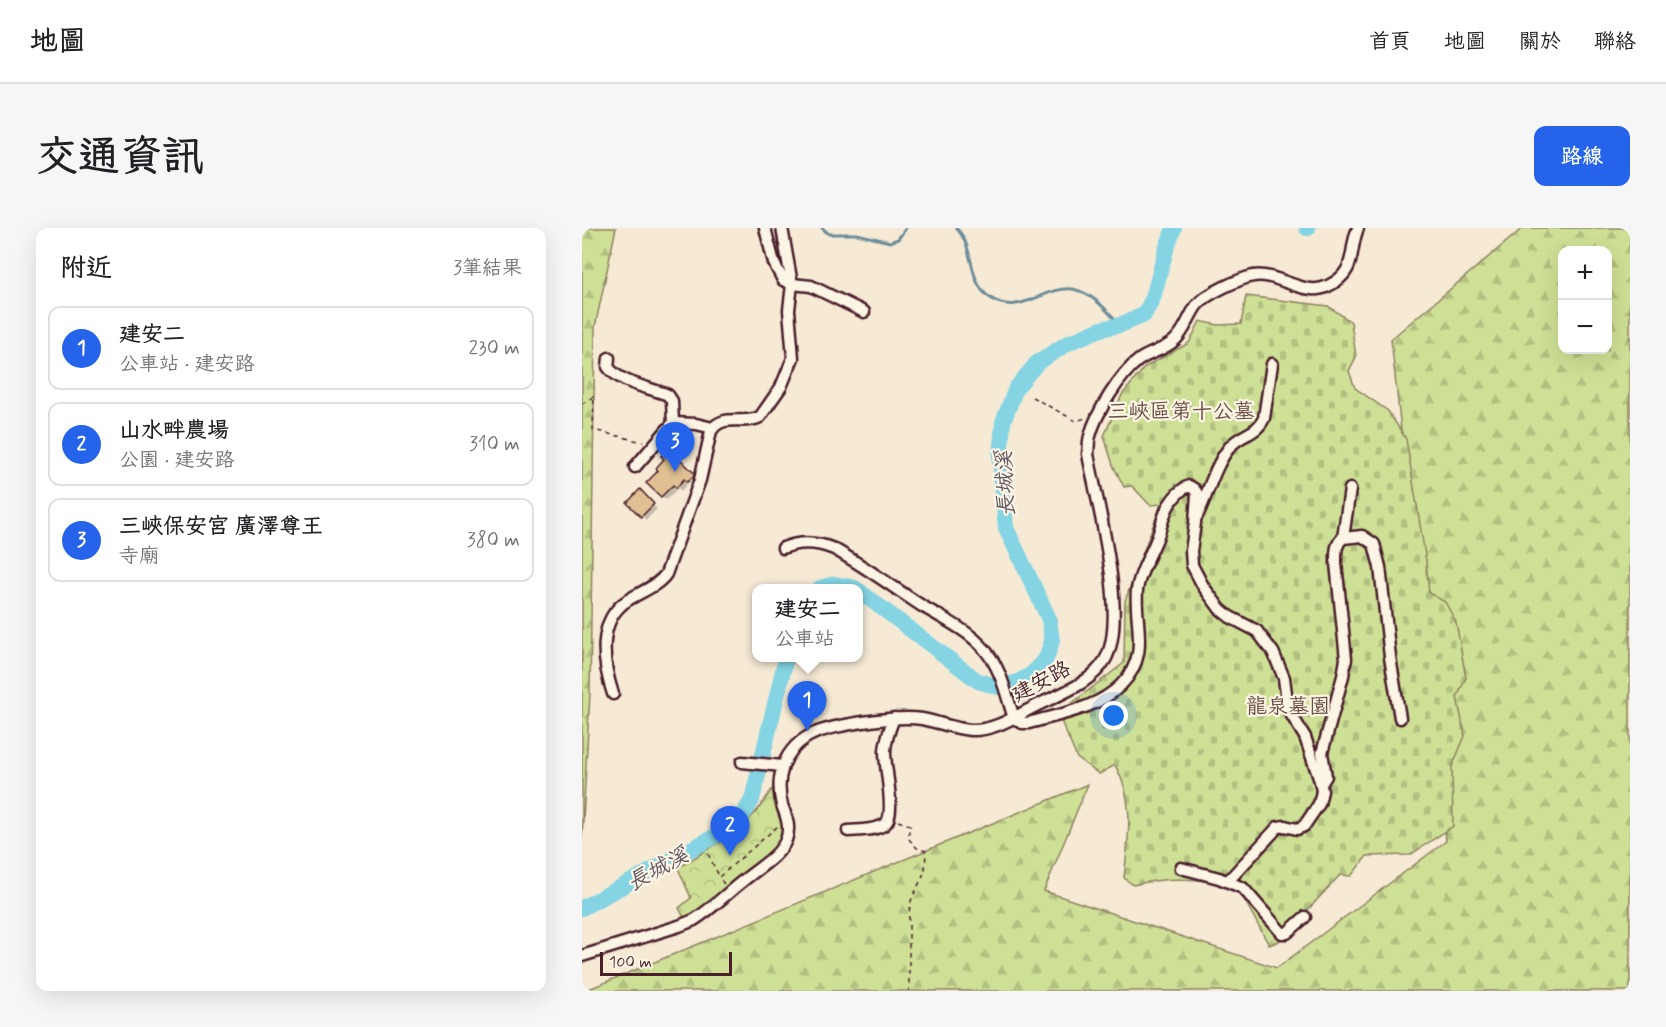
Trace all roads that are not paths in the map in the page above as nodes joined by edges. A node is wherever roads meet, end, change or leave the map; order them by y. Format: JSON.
{"nodes":[{"id":1,"x":765,"y":228,"type":"edge"},
{"id":2,"x":782,"y":228,"type":"edge"},
{"id":3,"x":1358,"y":228,"type":"edge"},
{"id":4,"x":792,"y":284,"type":"junction"},
{"id":5,"x":864,"y":312,"type":"dead end"},
{"id":6,"x":609,"y":358,"type":"dead end"},
{"id":7,"x":1272,"y":364,"type":"dead end"},
{"id":8,"x":673,"y":423,"type":"junction"},
{"id":9,"x":712,"y":428,"type":"junction"},
{"id":10,"x":636,"y":467,"type":"dead end"},
{"id":11,"x":1350,"y":489,"type":"dead end"},
{"id":12,"x":1196,"y":519,"type":"junction"},
{"id":13,"x":1343,"y":538,"type":"junction"},
{"id":14,"x":783,"y":548,"type":"dead end"},
{"id":15,"x":613,"y":694,"type":"dead end"},
{"id":16,"x":894,"y":718,"type":"junction"},
{"id":17,"x":1014,"y":718,"type":"junction"},
{"id":18,"x":1400,"y":718,"type":"dead end"},
{"id":19,"x":742,"y":762,"type":"dead end"},
{"id":20,"x":782,"y":766,"type":"junction"},
{"id":21,"x":1321,"y":784,"type":"junction"},
{"id":22,"x":848,"y":831,"type":"dead end"},
{"id":23,"x":1181,"y":868,"type":"dead end"},
{"id":24,"x":1228,"y":881,"type":"junction"},
{"id":25,"x":1305,"y":917,"type":"dead end"},
{"id":26,"x":582,"y":956,"type":"edge"}],
"edges":[{"from":1,"to":4,"type":"street"},
{"from":2,"to":4,"type":"street"},
{"from":3,"to":17,"type":"street","name":"建安路"},
{"from":4,"to":5,"type":"street"},
{"from":4,"to":9,"type":"street"},
{"from":6,"to":8,"type":"street"},
{"from":7,"to":12,"type":"street"},
{"from":8,"to":9,"type":"street"},
{"from":8,"to":10,"type":"street"},
{"from":9,"to":15,"type":"street"},
{"from":11,"to":13,"type":"street"},
{"from":12,"to":17,"type":"street"},
{"from":12,"to":21,"type":"street"},
{"from":13,"to":18,"type":"street"},
{"from":13,"to":21,"type":"street"},
{"from":14,"to":17,"type":"street"},
{"from":16,"to":17,"type":"street","name":"建安路"},
{"from":16,"to":20,"type":"street","name":"建安路"},
{"from":16,"to":22,"type":"street"},
{"from":19,"to":20,"type":"street"},
{"from":20,"to":26,"type":"street"},
{"from":21,"to":24,"type":"street"},
{"from":23,"to":24,"type":"street"},
{"from":24,"to":25,"type":"street"}]}
